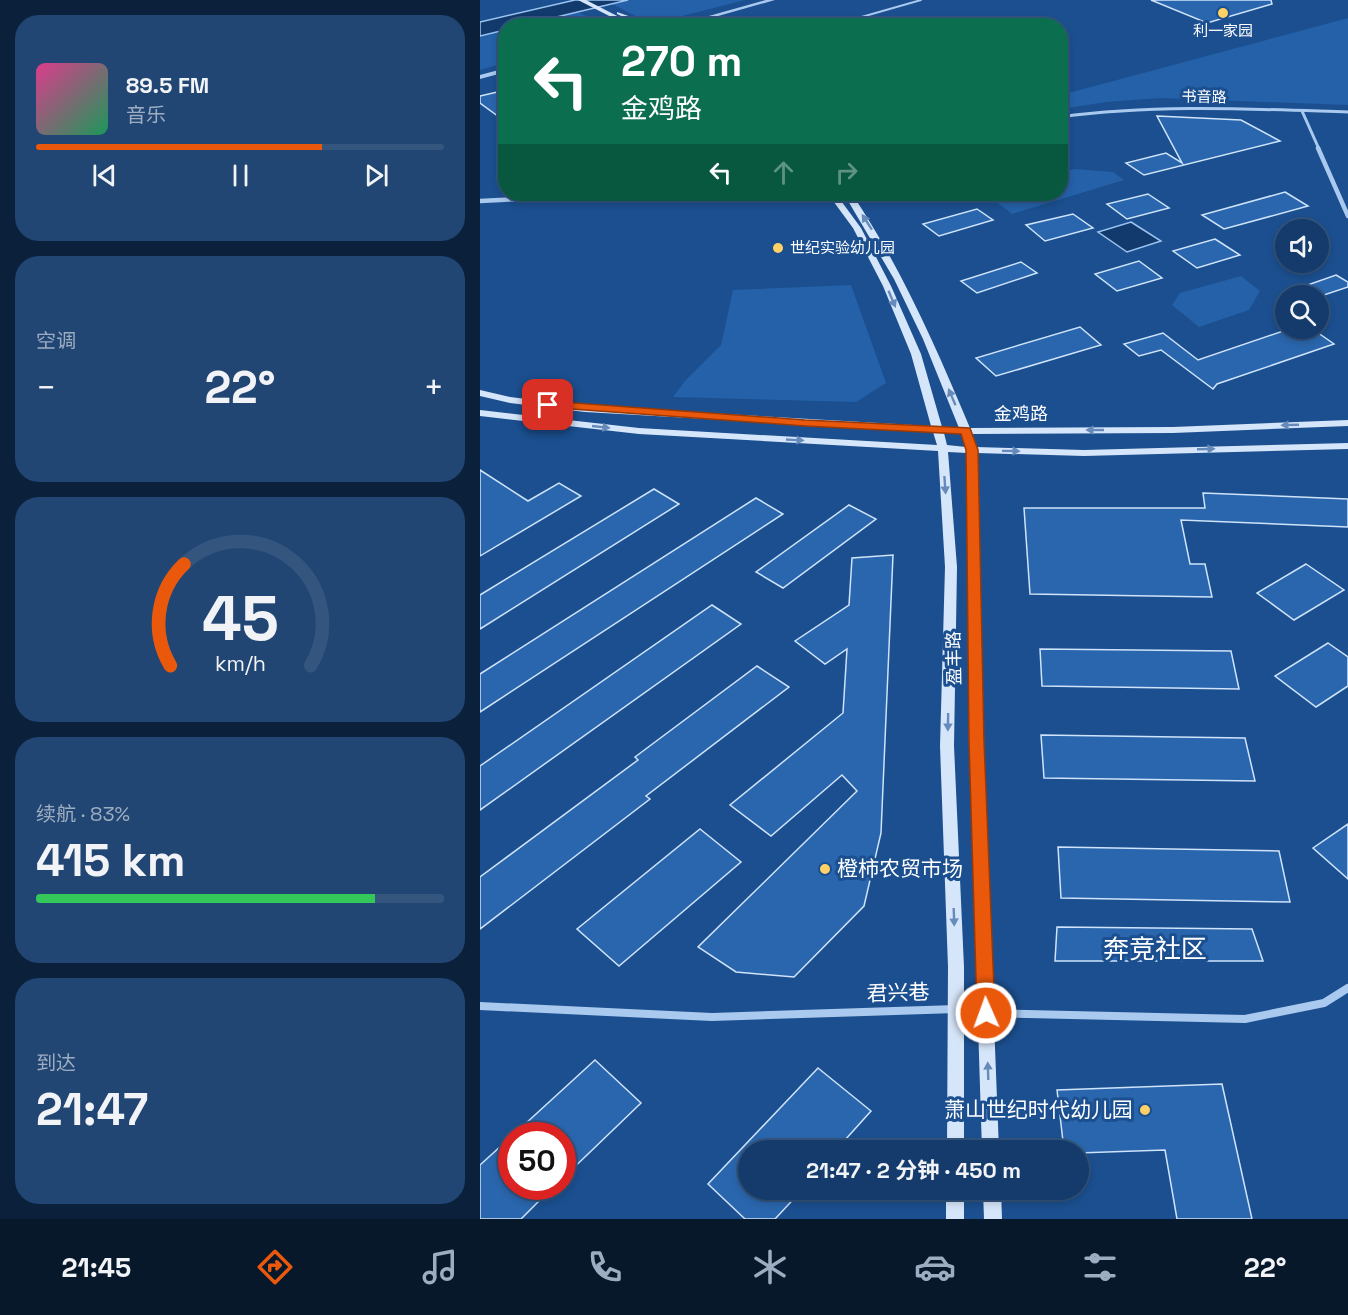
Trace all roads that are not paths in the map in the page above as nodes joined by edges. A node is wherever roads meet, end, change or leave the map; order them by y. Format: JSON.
{"nodes":[{"id":1,"x":581,"y":0,"type":"edge"},
{"id":2,"x":594,"y":0,"type":"edge"},
{"id":3,"x":772,"y":0,"type":"edge"},
{"id":4,"x":921,"y":0,"type":"edge"},
{"id":5,"x":616,"y":18,"type":"edge"},
{"id":6,"x":630,"y":18,"type":"edge"},
{"id":7,"x":705,"y":18,"type":"edge"},
{"id":8,"x":858,"y":18,"type":"edge"},
{"id":9,"x":498,"y":72,"type":"edge"},
{"id":10,"x":480,"y":77,"type":"edge"},
{"id":11,"x":1302,"y":111,"type":"junction"},
{"id":12,"x":1348,"y":112,"type":"edge"},
{"id":13,"x":1068,"y":116,"type":"edge"},
{"id":14,"x":498,"y":200,"type":"edge"},
{"id":15,"x":480,"y":201,"type":"edge"},
{"id":16,"x":837,"y":201,"type":"edge"},
{"id":17,"x":853,"y":201,"type":"edge"},
{"id":18,"x":1348,"y":216,"type":"edge"},
{"id":19,"x":480,"y":393,"type":"edge"},
{"id":20,"x":510,"y":400,"type":"junction"},
{"id":21,"x":483,"y":416,"type":"edge"},
{"id":22,"x":1348,"y":423,"type":"edge"},
{"id":23,"x":939,"y":429,"type":"junction"},
{"id":24,"x":966,"y":431,"type":"junction"},
{"id":25,"x":1348,"y":446,"type":"edge"},
{"id":26,"x":943,"y":449,"type":"junction"},
{"id":27,"x":972,"y":450,"type":"junction"},
{"id":28,"x":1348,"y":988,"type":"edge"},
{"id":29,"x":480,"y":1006,"type":"edge"},
{"id":30,"x":956,"y":1009,"type":"junction"},
{"id":31,"x":986,"y":1013,"type":"junction"},
{"id":32,"x":955,"y":1140,"type":"edge"},
{"id":33,"x":991,"y":1140,"type":"edge"},
{"id":34,"x":955,"y":1200,"type":"edge"},
{"id":35,"x":992,"y":1200,"type":"edge"},
{"id":36,"x":955,"y":1219,"type":"edge"},
{"id":37,"x":993,"y":1219,"type":"edge"}],
"edges":[{"from":1,"to":5,"type":"main road"},
{"from":2,"to":6,"type":"main road"},
{"from":3,"to":7,"type":"street"},
{"from":4,"to":8,"type":"lane"},
{"from":9,"to":10,"type":"street"},
{"from":11,"to":12,"type":"street","name":"书音路"},
{"from":11,"to":13,"type":"street","name":"书音路"},
{"from":11,"to":18,"type":"street"},
{"from":14,"to":15,"type":"street"},
{"from":16,"to":23,"type":"main road","name":"盈丰路","one_way":true},
{"from":24,"to":17,"type":"main road","name":"盈丰路","one_way":true},
{"from":19,"to":20,"type":"main road","name":"金鸡路"},
{"from":20,"to":21,"type":"main road"},
{"from":20,"to":23,"type":"main road","name":"金鸡路"},
{"from":21,"to":26,"type":"main road","name":"金鸡路","one_way":true},
{"from":22,"to":24,"type":"main road","name":"金鸡路","one_way":true},
{"from":23,"to":24,"type":"main road","name":"金鸡路"},
{"from":23,"to":26,"type":"main road","name":"盈丰路"},
{"from":24,"to":27,"type":"main road","name":"盈丰路"},
{"from":27,"to":25,"type":"main road","name":"金鸡路","one_way":true},
{"from":26,"to":27,"type":"main road","name":"金鸡路"},
{"from":26,"to":30,"type":"main road","name":"盈丰路","one_way":true},
{"from":27,"to":31,"type":"main road","name":"盈丰路"},
{"from":28,"to":31,"type":"street","name":"君兴巷"},
{"from":29,"to":30,"type":"street","name":"君兴巷"},
{"from":30,"to":31,"type":"street","name":"君兴巷"},
{"from":30,"to":32,"type":"main road","name":"盈丰路"},
{"from":33,"to":31,"type":"main road","name":"盈丰路","one_way":true},
{"from":34,"to":36,"type":"main road"},
{"from":35,"to":37,"type":"main road"}]}
